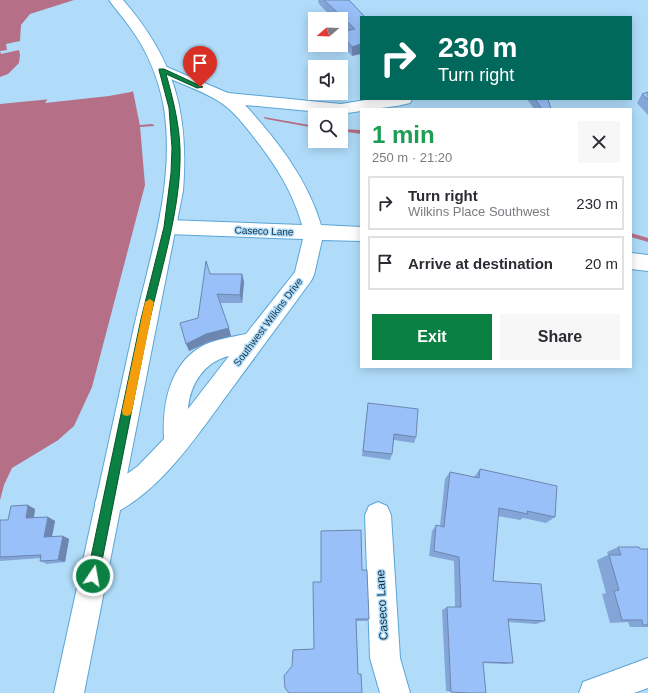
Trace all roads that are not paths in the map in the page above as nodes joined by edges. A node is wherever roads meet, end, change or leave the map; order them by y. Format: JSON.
{"nodes":[{"id":1,"x":116,"y":0,"type":"edge"},
{"id":2,"x":162,"y":70,"type":"junction"},
{"id":3,"x":225,"y":98,"type":"junction"},
{"id":4,"x":398,"y":100,"type":"edge"},
{"id":5,"x":168,"y":227,"type":"junction"},
{"id":6,"x":314,"y":233,"type":"junction"},
{"id":7,"x":360,"y":234,"type":"edge"},
{"id":8,"x":632,"y":261,"type":"edge"},
{"id":9,"x":648,"y":263,"type":"edge"},
{"id":10,"x":254,"y":342,"type":"junction"},
{"id":11,"x":176,"y":443,"type":"junction"},
{"id":12,"x":108,"y":503,"type":"junction"},
{"id":13,"x":378,"y":515,"type":"dead end"},
{"id":14,"x":648,"y":673,"type":"edge"},
{"id":15,"x":69,"y":693,"type":"edge"},
{"id":16,"x":395,"y":693,"type":"edge"},
{"id":17,"x":594,"y":693,"type":"edge"}],
"edges":[{"from":1,"to":2,"type":"street"},
{"from":2,"to":3,"type":"street"},
{"from":2,"to":5,"type":"street"},
{"from":3,"to":4,"type":"street"},
{"from":3,"to":6,"type":"street","name":"Southwest Wilkins Drive"},
{"from":5,"to":6,"type":"street","name":"Caseco Lane"},
{"from":5,"to":12,"type":"street"},
{"from":6,"to":7,"type":"street","name":"Caseco Lane"},
{"from":6,"to":10,"type":"street","name":"Southwest Wilkins Drive"},
{"from":8,"to":9,"type":"street"},
{"from":10,"to":11,"type":"street","name":"Southwest Wilkins Drive"},
{"from":10,"to":11,"type":"street"},
{"from":11,"to":12,"type":"street","name":"Southwest Wilkins Drive"},
{"from":12,"to":15,"type":"street"},
{"from":13,"to":16,"type":"street","name":"Caseco Lane"},
{"from":14,"to":17,"type":"street"}]}
